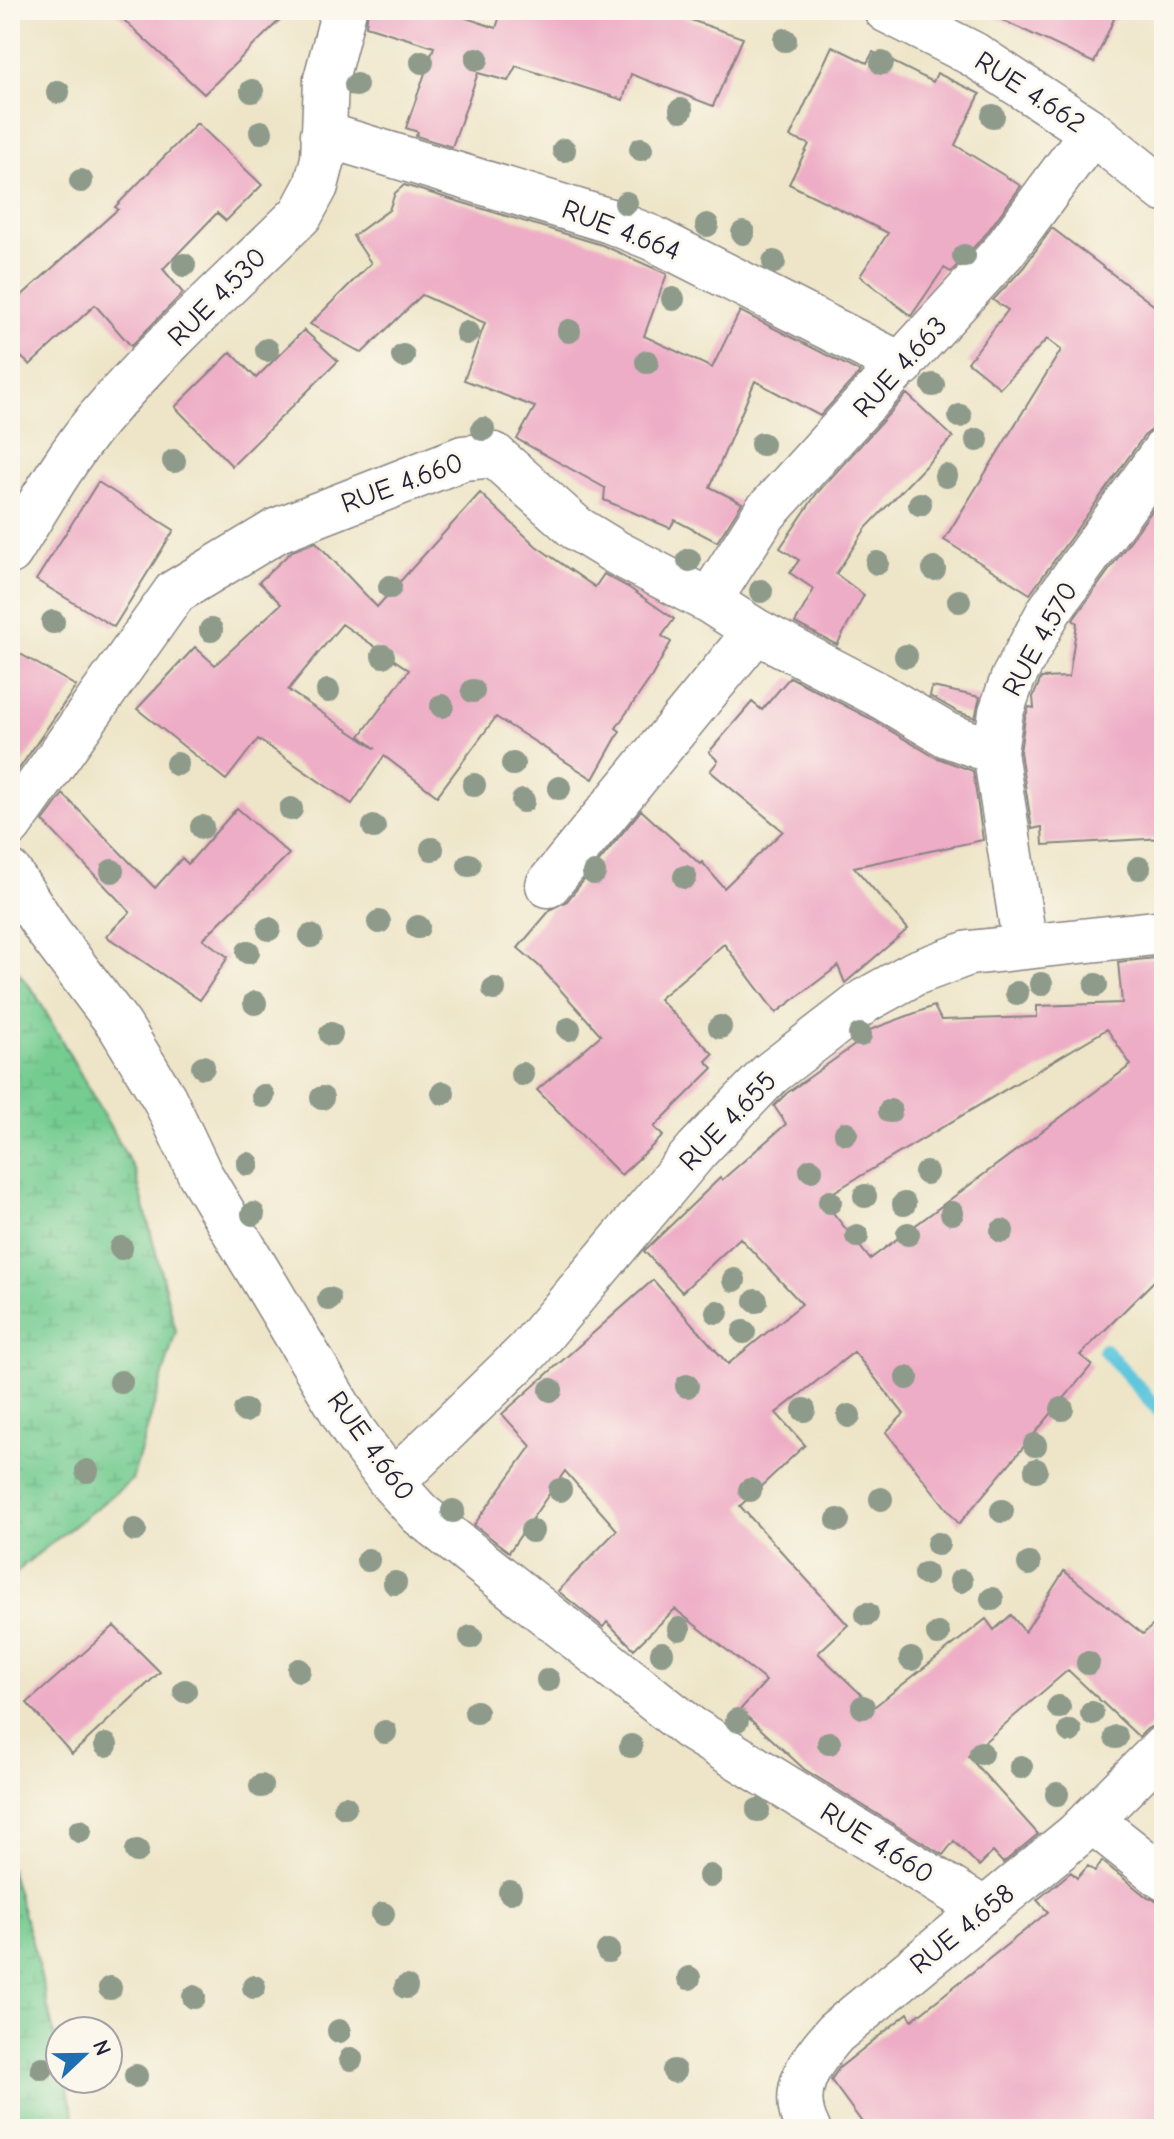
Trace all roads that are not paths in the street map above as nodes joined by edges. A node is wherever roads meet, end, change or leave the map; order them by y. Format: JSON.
{"nodes":[{"id":1,"x":344,"y":10,"type":"edge"},
{"id":2,"x":886,"y":10,"type":"edge"},
{"id":3,"x":1092,"y":132,"type":"junction"},
{"id":4,"x":323,"y":134,"type":"junction"},
{"id":5,"x":1164,"y":190,"type":"edge"},
{"id":6,"x":902,"y":365,"type":"junction"},
{"id":7,"x":1164,"y":451,"type":"edge"},
{"id":8,"x":10,"y":552,"type":"edge"},
{"id":9,"x":709,"y":601,"type":"junction"},
{"id":10,"x":756,"y":631,"type":"junction"},
{"id":11,"x":995,"y":752,"type":"junction"},
{"id":12,"x":10,"y":825,"type":"edge"},
{"id":13,"x":10,"y":873,"type":"edge"},
{"id":14,"x":548,"y":885,"type":"dead end"},
{"id":15,"x":1164,"y":932,"type":"edge"},
{"id":16,"x":1025,"y":947,"type":"junction"},
{"id":17,"x":392,"y":1483,"type":"junction"},
{"id":18,"x":1164,"y":1747,"type":"edge"},
{"id":19,"x":1091,"y":1820,"type":"junction"},
{"id":20,"x":1164,"y":1878,"type":"edge"},
{"id":21,"x":985,"y":1910,"type":"junction"},
{"id":22,"x":808,"y":2129,"type":"edge"}],
"edges":[{"from":1,"to":4,"type":"street","name":"RUE 4.530"},
{"from":2,"to":3,"type":"street","name":"RUE 4.662"},
{"from":3,"to":5,"type":"street","name":"RUE 4.662"},
{"from":3,"to":6,"type":"street","name":"RUE 4.663"},
{"from":4,"to":6,"type":"street","name":"RUE 4.664"},
{"from":4,"to":8,"type":"street","name":"RUE 4.530"},
{"from":6,"to":9,"type":"street","name":"RUE 4.663"},
{"from":7,"to":11,"type":"street","name":"RUE 4.570"},
{"from":9,"to":10,"type":"street","name":"RUE 4.660"},
{"from":9,"to":12,"type":"street","name":"RUE 4.660"},
{"from":10,"to":11,"type":"street","name":"RUE 4.660"},
{"from":10,"to":14,"type":"street"},
{"from":11,"to":16,"type":"street","name":"RUE 4.570"},
{"from":13,"to":17,"type":"street","name":"RUE 4.660"},
{"from":15,"to":16,"type":"street","name":"RUE 4.655"},
{"from":16,"to":17,"type":"street","name":"RUE 4.655"},
{"from":17,"to":21,"type":"street","name":"RUE 4.660"},
{"from":18,"to":19,"type":"street","name":"RUE 4.658"},
{"from":19,"to":20,"type":"street"},
{"from":19,"to":21,"type":"street","name":"RUE 4.658"},
{"from":21,"to":22,"type":"street","name":"RUE 4.658"}]}
